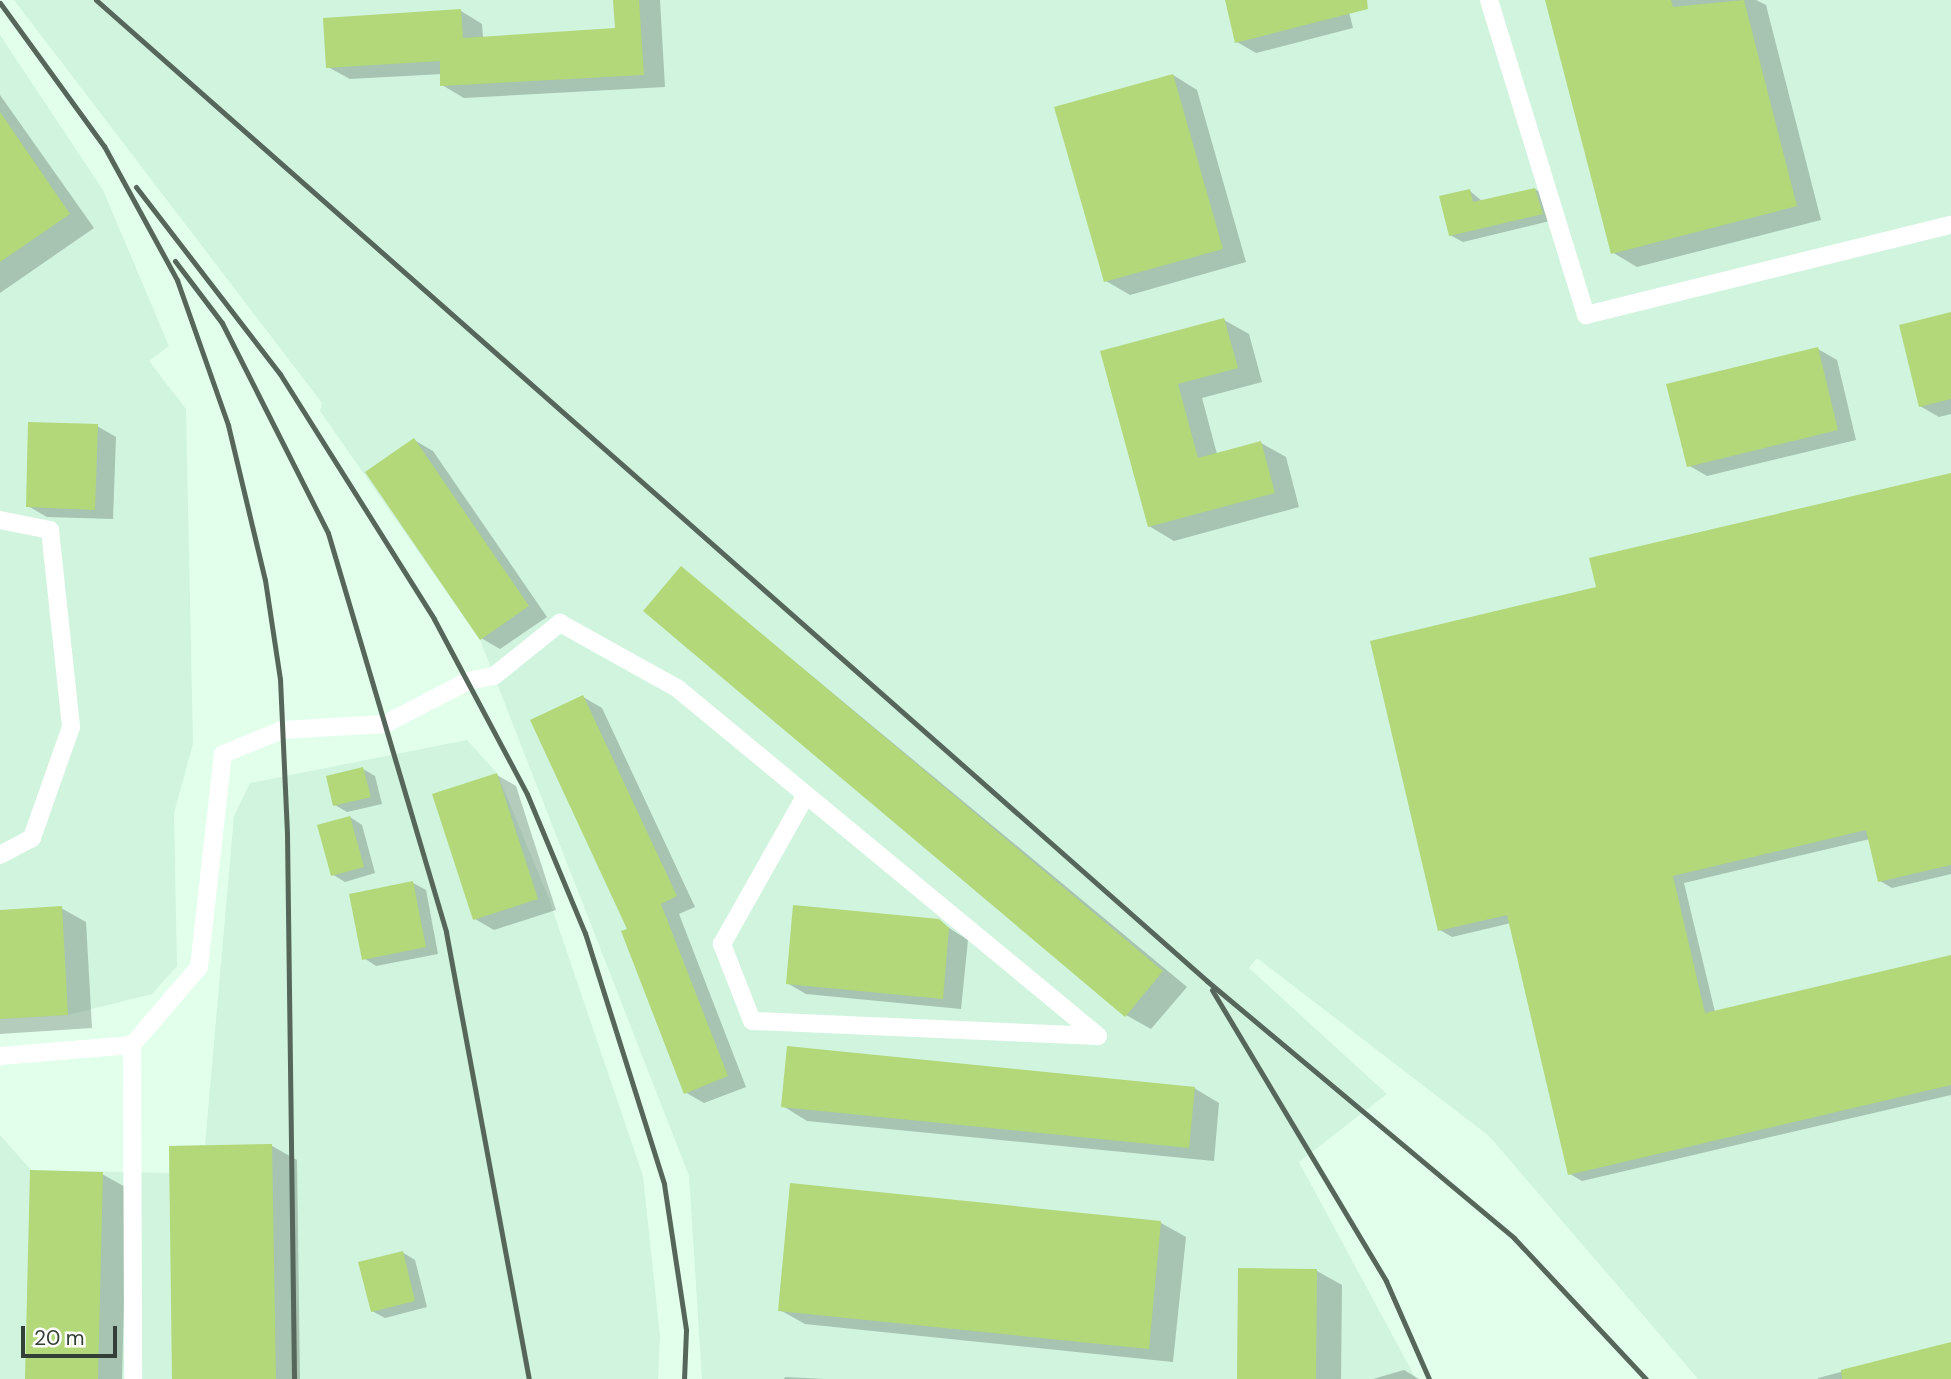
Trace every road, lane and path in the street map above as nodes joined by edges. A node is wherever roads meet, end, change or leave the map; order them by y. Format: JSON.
{"nodes":[{"id":1,"x":1489,"y":0,"type":"edge"},
{"id":2,"x":1951,"y":225,"type":"edge"},
{"id":3,"x":0,"y":520,"type":"edge"},
{"id":4,"x":806,"y":795,"type":"junction"},
{"id":5,"x":0,"y":855,"type":"edge"},
{"id":6,"x":132,"y":1045,"type":"junction"},
{"id":7,"x":0,"y":1056,"type":"edge"},
{"id":8,"x":133,"y":1379,"type":"edge"}],
"edges":[{"from":1,"to":2,"type":"lane"},
{"from":3,"to":5,"type":"lane"},
{"from":4,"to":4,"type":"lane"},
{"from":4,"to":6,"type":"lane"},
{"from":6,"to":7,"type":"lane"},
{"from":6,"to":8,"type":"lane"}]}
